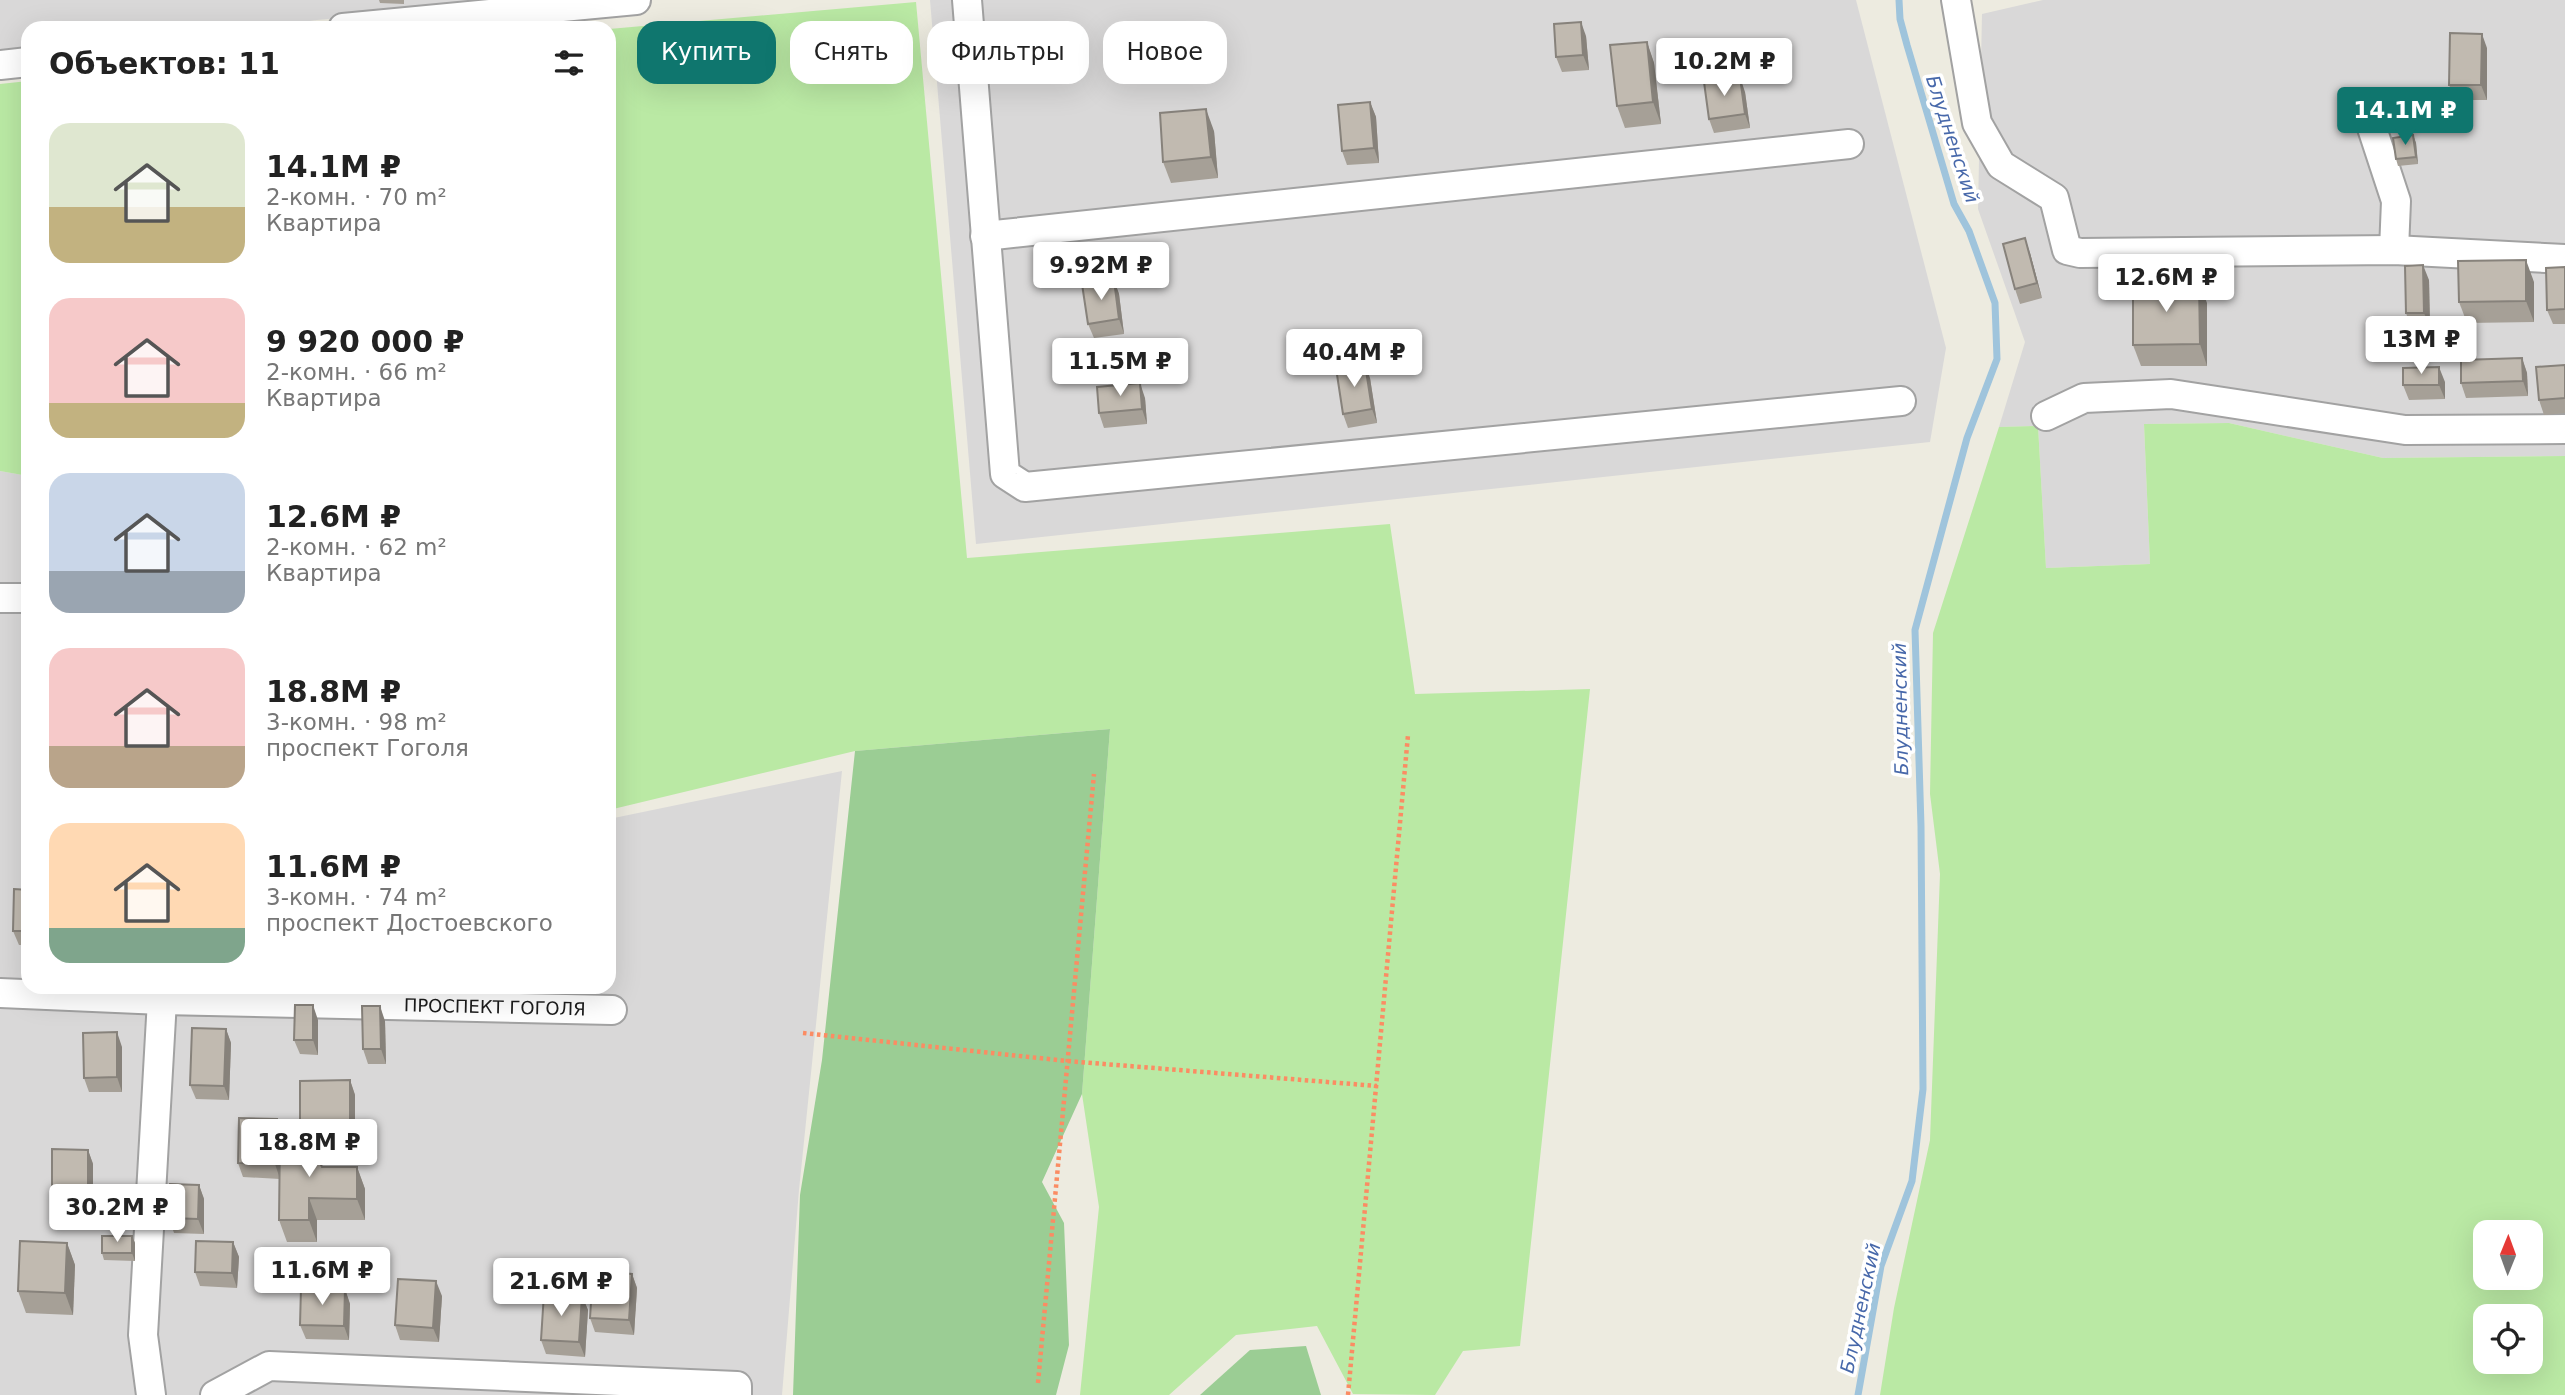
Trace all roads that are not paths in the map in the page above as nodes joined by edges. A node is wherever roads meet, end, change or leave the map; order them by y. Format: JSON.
{"nodes":[{"id":1,"x":636,"y":0,"type":"edge"},
{"id":2,"x":967,"y":0,"type":"edge"},
{"id":3,"x":1956,"y":0,"type":"edge"},
{"id":4,"x":416,"y":21,"type":"edge"},
{"id":5,"x":21,"y":63,"type":"edge"},
{"id":6,"x":0,"y":65,"type":"edge"},
{"id":7,"x":2371,"y":125,"type":"dead end"},
{"id":8,"x":1849,"y":144,"type":"dead end"},
{"id":9,"x":985,"y":236,"type":"junction"},
{"id":10,"x":2395,"y":250,"type":"junction"},
{"id":11,"x":2565,"y":259,"type":"edge"},
{"id":12,"x":1901,"y":401,"type":"dead end"},
{"id":13,"x":2046,"y":416,"type":"dead end"},
{"id":14,"x":2565,"y":429,"type":"edge"},
{"id":15,"x":0,"y":597,"type":"edge"},
{"id":16,"x":21,"y":598,"type":"edge"},
{"id":17,"x":0,"y":993,"type":"edge"},
{"id":18,"x":21,"y":994,"type":"edge"},
{"id":19,"x":23,"y":994,"type":"edge"},
{"id":20,"x":162,"y":1000,"type":"junction"},
{"id":21,"x":612,"y":1010,"type":"dead end"},
{"id":22,"x":737,"y":1391,"type":"edge"},
{"id":23,"x":151,"y":1395,"type":"edge"},
{"id":24,"x":215,"y":1395,"type":"edge"}],
"edges":[{"from":1,"to":4,"type":"street"},
{"from":2,"to":9,"type":"street"},
{"from":3,"to":10,"type":"street"},
{"from":5,"to":6,"type":"street"},
{"from":7,"to":10,"type":"street"},
{"from":8,"to":9,"type":"street"},
{"from":9,"to":12,"type":"street"},
{"from":10,"to":11,"type":"street"},
{"from":13,"to":14,"type":"street"},
{"from":15,"to":16,"type":"street"},
{"from":17,"to":18,"type":"street","name":"ПРОСПЕКТ ГОГОЛЯ"},
{"from":19,"to":20,"type":"street","name":"ПРОСПЕКТ ГОГОЛЯ"},
{"from":20,"to":21,"type":"street","name":"ПРОСПЕКТ ГОГОЛЯ"},
{"from":20,"to":23,"type":"street"},
{"from":22,"to":24,"type":"street"}]}
